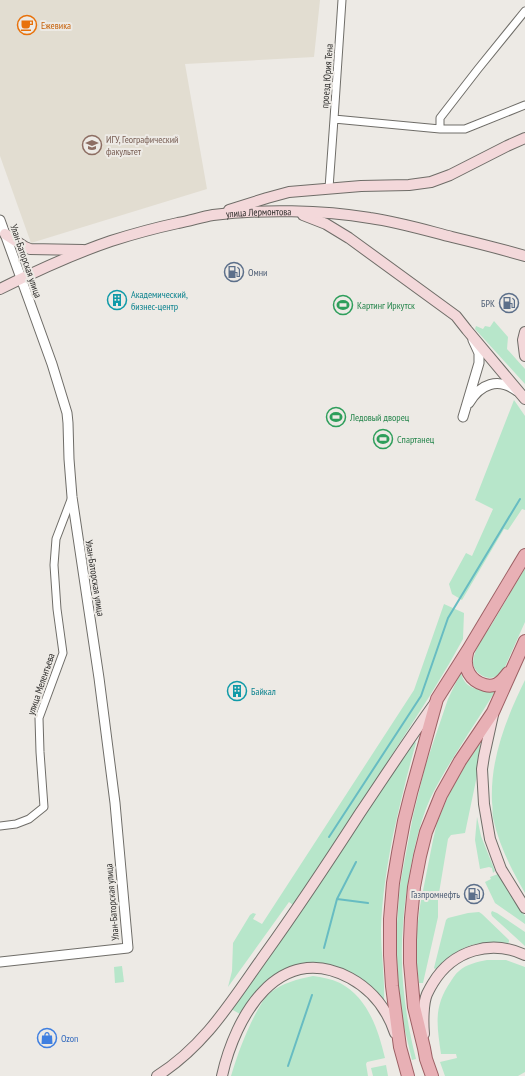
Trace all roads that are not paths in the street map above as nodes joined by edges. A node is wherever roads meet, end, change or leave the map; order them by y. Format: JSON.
{"nodes":[{"id":1,"x":342,"y":0,"type":"edge"},
{"id":2,"x":525,"y":11,"type":"edge"},
{"id":3,"x":525,"y":105,"type":"edge"},
{"id":4,"x":334,"y":119,"type":"junction"},
{"id":5,"x":440,"y":129,"type":"junction"},
{"id":6,"x":525,"y":138,"type":"edge"},
{"id":7,"x":329,"y":188,"type":"junction"},
{"id":8,"x":278,"y":212,"type":"junction"},
{"id":9,"x":212,"y":215,"type":"junction"},
{"id":10,"x":0,"y":220,"type":"edge"},
{"id":11,"x":5,"y":234,"type":"junction"},
{"id":12,"x":87,"y":250,"type":"junction"},
{"id":13,"x":525,"y":256,"type":"edge"},
{"id":14,"x":21,"y":278,"type":"junction"},
{"id":15,"x":0,"y":289,"type":"edge"},
{"id":16,"x":467,"y":330,"type":"junction"},
{"id":17,"x":525,"y":332,"type":"edge"},
{"id":18,"x":525,"y":356,"type":"edge"},
{"id":19,"x":524,"y":398,"type":"edge"},
{"id":20,"x":72,"y":497,"type":"junction"},
{"id":21,"x":525,"y":555,"type":"edge"},
{"id":22,"x":525,"y":641,"type":"edge"},
{"id":23,"x":468,"y":650,"type":"junction"},
{"id":24,"x":517,"y":659,"type":"junction"},
{"id":25,"x":437,"y":699,"type":"junction"},
{"id":26,"x":493,"y":712,"type":"junction"},
{"id":27,"x":0,"y":826,"type":"edge"},
{"id":28,"x":525,"y":908,"type":"edge"},
{"id":29,"x":525,"y":955,"type":"edge"},
{"id":30,"x":0,"y":962,"type":"edge"},
{"id":31,"x":400,"y":1047,"type":"junction"},
{"id":32,"x":425,"y":1053,"type":"junction"},
{"id":33,"x":223,"y":1073,"type":"edge"},
{"id":34,"x":157,"y":1076,"type":"edge"},
{"id":35,"x":408,"y":1076,"type":"edge"},
{"id":36,"x":432,"y":1076,"type":"edge"}],
"edges":[{"from":1,"to":4,"type":"street","name":"проезд Юрия Тена"},
{"from":2,"to":5,"type":"street"},
{"from":3,"to":5,"type":"street","name":"проезд Юрия Тена"},
{"from":4,"to":5,"type":"street","name":"проезд Юрия Тена"},
{"from":4,"to":7,"type":"street"},
{"from":6,"to":7,"type":"main road"},
{"from":7,"to":9,"type":"main road"},
{"from":8,"to":9,"type":"main road","name":"улица Лермонтова"},
{"from":8,"to":13,"type":"main road","name":"улица Лермонтова"},
{"from":8,"to":16,"type":"main road"},
{"from":9,"to":12,"type":"main road","name":"улица Лермонтова"},
{"from":10,"to":11,"type":"street","name":"Улан-Баторская улица"},
{"from":11,"to":12,"type":"main road"},
{"from":11,"to":14,"type":"street","name":"Улан-Баторская улица"},
{"from":12,"to":14,"type":"main road","name":"улица Лермонтова"},
{"from":14,"to":15,"type":"main road","name":"улица Лермонтова"},
{"from":14,"to":20,"type":"street","name":"Улан-Баторская улица"},
{"from":16,"to":19,"type":"main road"},
{"from":16,"to":19,"type":"street"},
{"from":17,"to":18,"type":"main road"},
{"from":20,"to":27,"type":"street","name":"улица Мелентьева"},
{"from":20,"to":30,"type":"street","name":"Улан-Баторская улица"},
{"from":21,"to":23,"type":"main road"},
{"from":22,"to":24,"type":"main road"},
{"from":23,"to":24,"type":"main road"},
{"from":23,"to":25,"type":"main road"},
{"from":24,"to":26,"type":"main road"},
{"from":25,"to":31,"type":"main road"},
{"from":25,"to":34,"type":"main road"},
{"from":26,"to":28,"type":"main road"},
{"from":26,"to":32,"type":"main road"},
{"from":29,"to":32,"type":"main road"},
{"from":31,"to":33,"type":"main road"},
{"from":31,"to":35,"type":"main road"},
{"from":32,"to":36,"type":"main road"}]}
